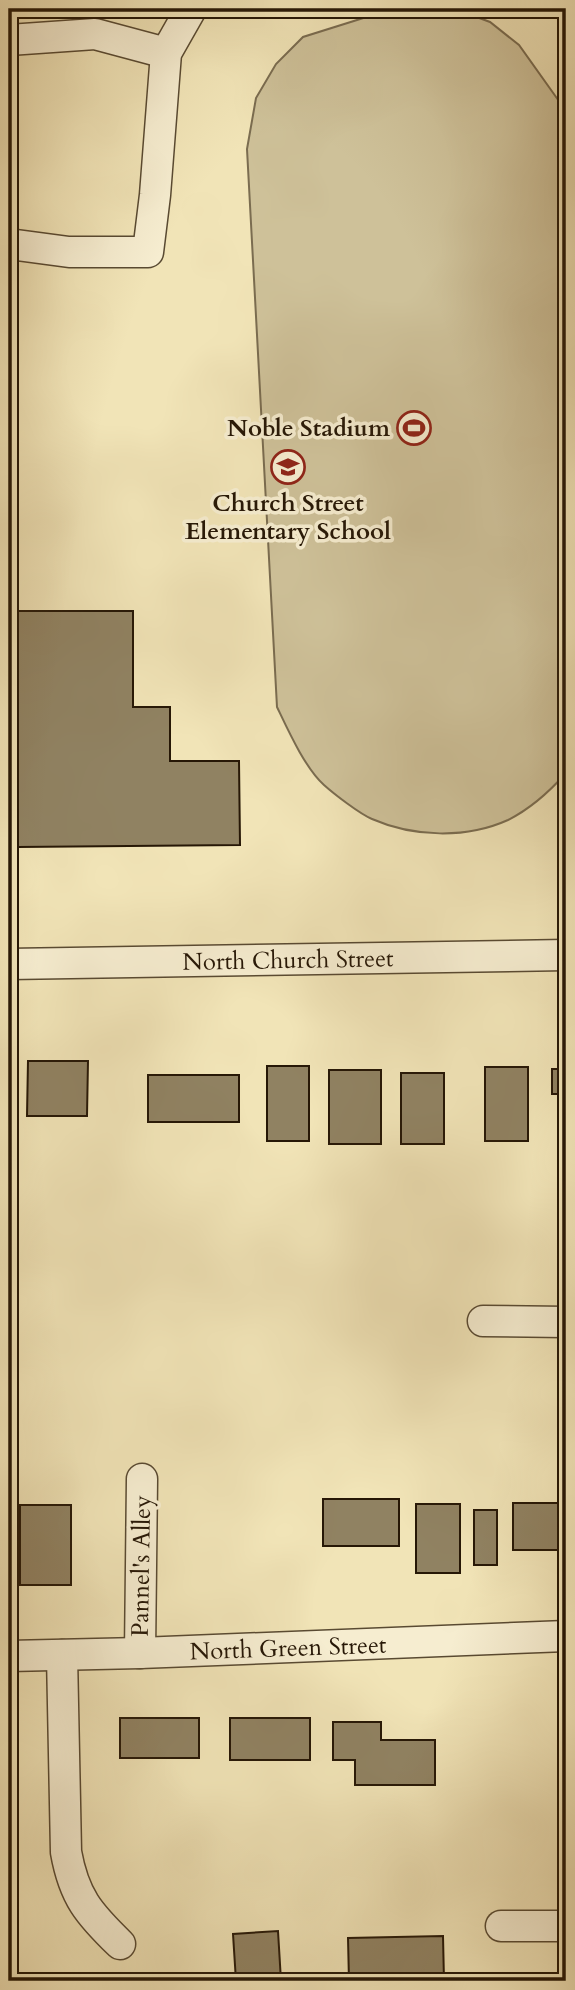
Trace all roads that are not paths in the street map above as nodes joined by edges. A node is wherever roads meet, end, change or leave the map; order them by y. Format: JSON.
{"nodes":[{"id":1,"x":191,"y":9,"type":"edge"},
{"id":2,"x":9,"y":40,"type":"edge"},
{"id":3,"x":166,"y":53,"type":"junction"},
{"id":4,"x":9,"y":244,"type":"edge"},
{"id":5,"x":566,"y":956,"type":"edge"},
{"id":6,"x":9,"y":964,"type":"edge"},
{"id":7,"x":483,"y":1321,"type":"dead end"},
{"id":8,"x":566,"y":1322,"type":"edge"},
{"id":9,"x":142,"y":1479,"type":"dead end"},
{"id":10,"x":566,"y":1636,"type":"edge"},
{"id":11,"x":140,"y":1653,"type":"junction"},
{"id":12,"x":62,"y":1655,"type":"junction"},
{"id":13,"x":9,"y":1656,"type":"edge"},
{"id":14,"x":501,"y":1926,"type":"dead end"},
{"id":15,"x":566,"y":1926,"type":"edge"},
{"id":16,"x":120,"y":1944,"type":"dead end"}],
"edges":[{"from":1,"to":3,"type":"street"},
{"from":2,"to":3,"type":"street"},
{"from":3,"to":4,"type":"street"},
{"from":5,"to":6,"type":"street","name":"North Church Street"},
{"from":7,"to":8,"type":"street"},
{"from":9,"to":11,"type":"street","name":"Pannel's Alley"},
{"from":10,"to":11,"type":"street","name":"North Green Street"},
{"from":11,"to":12,"type":"street","name":"North Green Street"},
{"from":12,"to":13,"type":"street","name":"North Green Street"},
{"from":12,"to":16,"type":"street"},
{"from":14,"to":15,"type":"street"}]}
